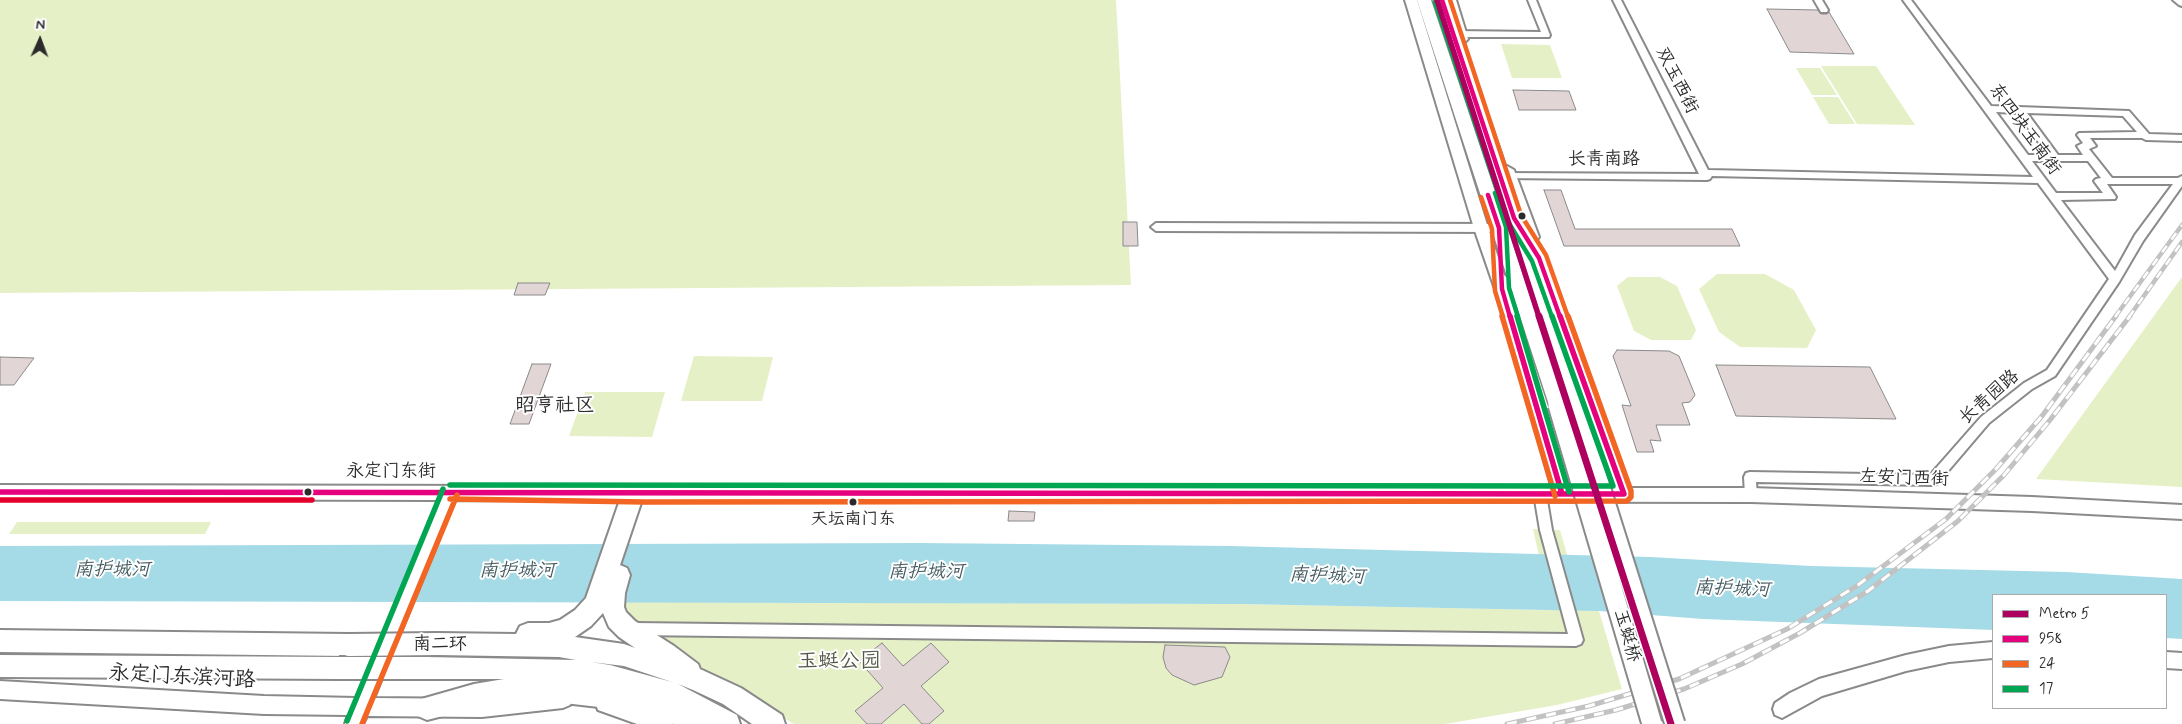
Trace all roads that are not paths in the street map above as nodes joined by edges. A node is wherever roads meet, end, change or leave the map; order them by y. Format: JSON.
{"nodes":[{"id":1,"x":1411,"y":0,"type":"edge"},
{"id":2,"x":1424,"y":0,"type":"edge"},
{"id":3,"x":1442,"y":0,"type":"edge"},
{"id":4,"x":1450,"y":0,"type":"edge"},
{"id":5,"x":1532,"y":0,"type":"edge"},
{"id":6,"x":1616,"y":0,"type":"edge"},
{"id":7,"x":1818,"y":0,"type":"edge"},
{"id":8,"x":1907,"y":0,"type":"edge"},
{"id":9,"x":2176,"y":0,"type":"edge"},
{"id":10,"x":2182,"y":3,"type":"edge"},
{"id":11,"x":1824,"y":10,"type":"dead end"},
{"id":12,"x":1457,"y":34,"type":"junction"},
{"id":13,"x":1988,"y":109,"type":"junction"},
{"id":14,"x":2019,"y":110,"type":"junction"},
{"id":15,"x":2144,"y":135,"type":"junction"},
{"id":16,"x":2182,"y":138,"type":"edge"},
{"id":17,"x":2024,"y":158,"type":"junction"},
{"id":18,"x":2055,"y":158,"type":"junction"},
{"id":19,"x":2091,"y":158,"type":"junction"},
{"id":20,"x":1706,"y":175,"type":"junction"},
{"id":21,"x":1505,"y":176,"type":"junction"},
{"id":22,"x":2040,"y":180,"type":"junction"},
{"id":23,"x":2181,"y":180,"type":"edge"},
{"id":24,"x":2109,"y":181,"type":"junction"},
{"id":25,"x":2052,"y":196,"type":"junction"},
{"id":26,"x":1514,"y":218,"type":"junction"},
{"id":27,"x":1156,"y":227,"type":"dead end"},
{"id":28,"x":1481,"y":228,"type":"junction"},
{"id":29,"x":1499,"y":228,"type":"junction"},
{"id":30,"x":1539,"y":258,"type":"junction"},
{"id":31,"x":2114,"y":279,"type":"junction"},
{"id":32,"x":1502,"y":289,"type":"junction"},
{"id":33,"x":1566,"y":405,"type":"junction"},
{"id":34,"x":1550,"y":455,"type":"junction"},
{"id":35,"x":1610,"y":455,"type":"junction"},
{"id":36,"x":0,"y":492,"type":"edge"},
{"id":37,"x":450,"y":492,"type":"junction"},
{"id":38,"x":639,"y":494,"type":"junction"},
{"id":39,"x":1540,"y":494,"type":"junction"},
{"id":40,"x":1562,"y":494,"type":"junction"},
{"id":41,"x":1594,"y":494,"type":"junction"},
{"id":42,"x":1624,"y":494,"type":"junction"},
{"id":43,"x":1751,"y":495,"type":"junction"},
{"id":44,"x":2182,"y":512,"type":"edge"},
{"id":45,"x":629,"y":524,"type":"junction"},
{"id":46,"x":622,"y":624,"type":"junction"},
{"id":47,"x":0,"y":641,"type":"edge"},
{"id":48,"x":437,"y":644,"type":"junction"},
{"id":49,"x":1992,"y":650,"type":"edge"},
{"id":50,"x":2167,"y":660,"type":"edge"},
{"id":51,"x":2182,"y":662,"type":"edge"},
{"id":52,"x":0,"y":666,"type":"edge"},
{"id":53,"x":699,"y":680,"type":"junction"},
{"id":54,"x":0,"y":690,"type":"edge"},
{"id":55,"x":428,"y":708,"type":"junction"},
{"id":56,"x":1782,"y":709,"type":"dead end"},
{"id":57,"x":357,"y":715,"type":"edge"},
{"id":58,"x":664,"y":724,"type":"edge"},
{"id":59,"x":703,"y":724,"type":"edge"},
{"id":60,"x":728,"y":724,"type":"edge"},
{"id":61,"x":773,"y":724,"type":"edge"},
{"id":62,"x":1652,"y":724,"type":"edge"},
{"id":63,"x":1662,"y":724,"type":"edge"},
{"id":64,"x":1675,"y":724,"type":"edge"}],
"edges":[{"from":1,"to":28,"type":"street"},
{"from":2,"to":29,"type":"main road"},
{"from":3,"to":12,"type":"main road"},
{"from":4,"to":12,"type":"street"},
{"from":5,"to":12,"type":"street"},
{"from":6,"to":20,"type":"street","name":"双玉西街"},
{"from":7,"to":11,"type":"street"},
{"from":8,"to":13,"type":"street","name":"东四块玉南街"},
{"from":9,"to":10,"type":"street"},
{"from":12,"to":21,"type":"main road"},
{"from":13,"to":14,"type":"street"},
{"from":13,"to":17,"type":"street","name":"东四块玉南街"},
{"from":14,"to":15,"type":"street"},
{"from":14,"to":18,"type":"street"},
{"from":15,"to":16,"type":"street"},
{"from":15,"to":19,"type":"street"},
{"from":17,"to":18,"type":"street"},
{"from":17,"to":22,"type":"street","name":"东四块玉南街"},
{"from":18,"to":19,"type":"street"},
{"from":19,"to":24,"type":"street"},
{"from":20,"to":21,"type":"street","name":"长青南路"},
{"from":20,"to":22,"type":"street","name":"长青南路"},
{"from":21,"to":26,"type":"main road"},
{"from":21,"to":30,"type":"street"},
{"from":22,"to":25,"type":"street","name":"东四块玉南街"},
{"from":23,"to":24,"type":"street"},
{"from":23,"to":31,"type":"street","name":"长青园路"},
{"from":24,"to":25,"type":"street"},
{"from":25,"to":31,"type":"street","name":"东四块玉南街"},
{"from":26,"to":30,"type":"street"},
{"from":26,"to":33,"type":"main road"},
{"from":27,"to":28,"type":"street"},
{"from":28,"to":29,"type":"street"},
{"from":28,"to":32,"type":"street"},
{"from":29,"to":32,"type":"street"},
{"from":29,"to":33,"type":"main road"},
{"from":30,"to":35,"type":"street"},
{"from":31,"to":43,"type":"street","name":"长青园路"},
{"from":32,"to":34,"type":"street"},
{"from":33,"to":62,"type":"main road","name":"玉蜓桥","bridge":true},
{"from":33,"to":64,"type":"main road","name":"玉蜓桥","bridge":true},
{"from":34,"to":35,"type":"street"},
{"from":34,"to":40,"type":"street"},
{"from":35,"to":42,"type":"street"},
{"from":36,"to":37,"type":"street","name":"永定门东街"},
{"from":37,"to":38,"type":"street","name":"永定门东街"},
{"from":37,"to":57,"type":"street"},
{"from":38,"to":39,"type":"street","name":"永定门东街"},
{"from":38,"to":45,"type":"highway"},
{"from":39,"to":40,"type":"street","name":"永定门东街"},
{"from":39,"to":46,"type":"street"},
{"from":40,"to":41,"type":"street","name":"永定门东街"},
{"from":41,"to":42,"type":"street","name":"左安门西街"},
{"from":41,"to":63,"type":"street"},
{"from":42,"to":43,"type":"street","name":"左安门西街"},
{"from":43,"to":44,"type":"street","name":"左安门西街"},
{"from":45,"to":46,"type":"highway"},
{"from":45,"to":48,"type":"highway"},
{"from":46,"to":53,"type":"highway"},
{"from":47,"to":48,"type":"highway","name":"南二环","bridge":true},
{"from":48,"to":53,"type":"highway","name":"南二环"},
{"from":49,"to":56,"type":"street"},
{"from":50,"to":51,"type":"street"},
{"from":52,"to":60,"type":"highway","name":"南二环","bridge":true},
{"from":53,"to":61,"type":"highway","name":"南二环"},
{"from":54,"to":57,"type":"street","name":"永定门东滨河路"},
{"from":55,"to":57,"type":"street","name":"永定门东滨河路"},
{"from":55,"to":58,"type":"street"},
{"from":55,"to":59,"type":"highway"}]}
